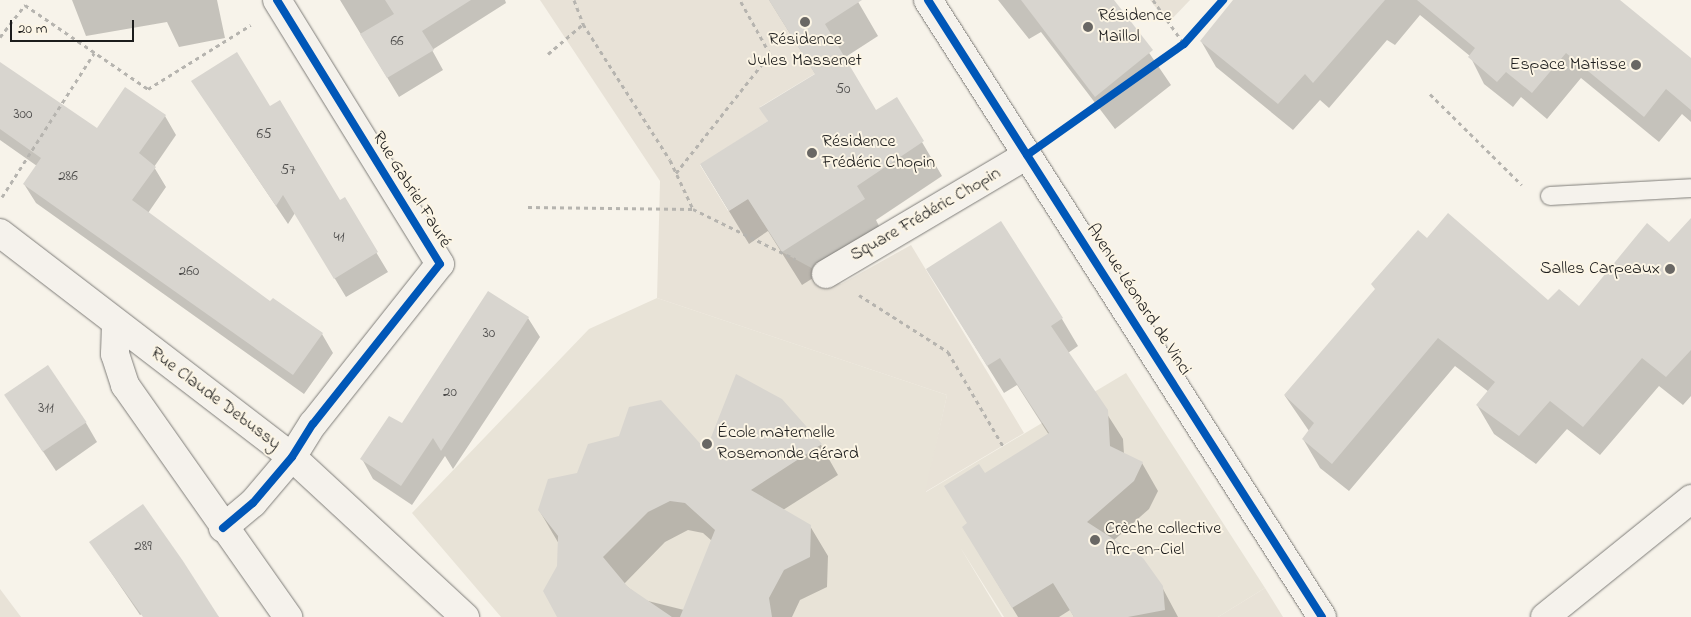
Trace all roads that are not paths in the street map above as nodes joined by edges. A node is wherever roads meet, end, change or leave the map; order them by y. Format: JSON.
{"nodes":[{"id":1,"x":928,"y":0,"type":"edge"},
{"id":2,"x":279,"y":3,"type":"edge"},
{"id":3,"x":1027,"y":155,"type":"junction"},
{"id":4,"x":1691,"y":188,"type":"edge"},
{"id":5,"x":1550,"y":196,"type":"road end"},
{"id":6,"x":0,"y":233,"type":"edge"},
{"id":7,"x":826,"y":274,"type":"road end"},
{"id":8,"x":116,"y":325,"type":"junction"},
{"id":9,"x":292,"y":457,"type":"junction"},
{"id":10,"x":1691,"y":499,"type":"edge"},
{"id":11,"x":223,"y":528,"type":"junction"},
{"id":12,"x":288,"y":617,"type":"edge"},
{"id":13,"x":465,"y":617,"type":"edge"},
{"id":14,"x":1322,"y":617,"type":"edge"},
{"id":15,"x":1545,"y":617,"type":"edge"}],
"edges":[{"from":1,"to":3,"type":"street","name":"Avenue Léonard de Vinci"},
{"from":2,"to":9,"type":"street","name":"Rue Gabriel Fauré"},
{"from":3,"to":7,"type":"street","name":"Square Frédéric Chopin"},
{"from":3,"to":14,"type":"street","name":"Avenue Léonard de Vinci"},
{"from":4,"to":5,"type":"lane"},
{"from":6,"to":8,"type":"street","name":"Rue Claude Debussy"},
{"from":8,"to":9,"type":"street","name":"Rue Claude Debussy"},
{"from":8,"to":11,"type":"street"},
{"from":9,"to":11,"type":"street"},
{"from":9,"to":13,"type":"street","name":"Rue Claude Debussy"},
{"from":10,"to":15,"type":"street"},
{"from":11,"to":12,"type":"street"}]}
